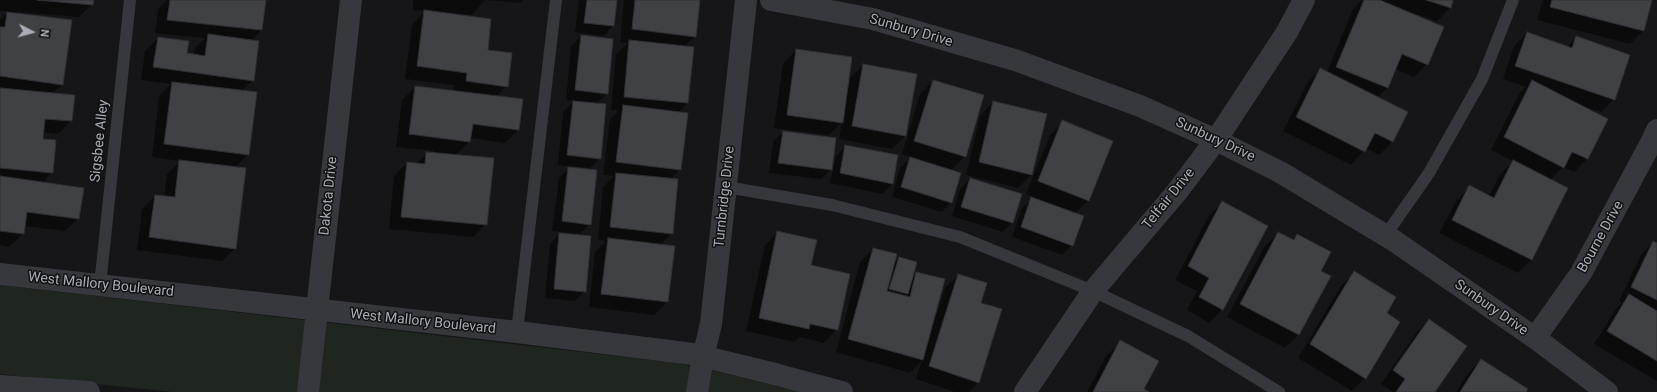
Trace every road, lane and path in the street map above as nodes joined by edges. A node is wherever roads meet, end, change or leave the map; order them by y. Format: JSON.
{"nodes":[{"id":1,"x":130,"y":0,"type":"edge"},
{"id":2,"x":351,"y":0,"type":"edge"},
{"id":3,"x":556,"y":0,"type":"edge"},
{"id":4,"x":746,"y":0,"type":"edge"},
{"id":5,"x":771,"y":0,"type":"edge"},
{"id":6,"x":1304,"y":0,"type":"edge"},
{"id":7,"x":1513,"y":0,"type":"edge"},
{"id":8,"x":1657,"y":130,"type":"edge"},
{"id":9,"x":1216,"y":140,"type":"junction"},
{"id":10,"x":726,"y":187,"type":"junction"},
{"id":11,"x":1385,"y":236,"type":"junction"},
{"id":12,"x":0,"y":274,"type":"edge"},
{"id":13,"x":100,"y":285,"type":"junction"},
{"id":14,"x":1093,"y":291,"type":"junction"},
{"id":15,"x":317,"y":310,"type":"junction"},
{"id":16,"x":516,"y":332,"type":"junction"},
{"id":17,"x":1535,"y":338,"type":"junction"},
{"id":18,"x":703,"y":356,"type":"junction"},
{"id":19,"x":0,"y":386,"type":"edge"},
{"id":20,"x":89,"y":392,"type":"edge"},
{"id":21,"x":308,"y":392,"type":"edge"},
{"id":22,"x":697,"y":392,"type":"edge"},
{"id":23,"x":842,"y":392,"type":"edge"},
{"id":24,"x":1025,"y":392,"type":"edge"},
{"id":25,"x":1279,"y":392,"type":"edge"},
{"id":26,"x":1607,"y":392,"type":"edge"}],
"edges":[{"from":1,"to":13,"type":"lane","name":"Sigsbee Alley"},
{"from":2,"to":15,"type":"street","name":"Dakota Drive"},
{"from":3,"to":16,"type":"lane"},
{"from":4,"to":10,"type":"street","name":"Turnbridge Drive"},
{"from":5,"to":9,"type":"street","name":"Sunbury Drive"},
{"from":6,"to":9,"type":"street","name":"Telfair Drive"},
{"from":7,"to":11,"type":"lane"},
{"from":8,"to":17,"type":"street","name":"Bourne Drive"},
{"from":9,"to":11,"type":"street","name":"Sunbury Drive"},
{"from":9,"to":14,"type":"street","name":"Telfair Drive"},
{"from":10,"to":14,"type":"lane"},
{"from":10,"to":18,"type":"street","name":"Turnbridge Drive"},
{"from":11,"to":17,"type":"street","name":"Sunbury Drive"},
{"from":12,"to":13,"type":"street","name":"West Mallory Boulevard"},
{"from":13,"to":15,"type":"street","name":"West Mallory Boulevard"},
{"from":14,"to":24,"type":"street","name":"Telfair Drive"},
{"from":14,"to":25,"type":"lane"},
{"from":15,"to":16,"type":"street","name":"West Mallory Boulevard"},
{"from":15,"to":21,"type":"street","name":"Dakota Drive"},
{"from":16,"to":18,"type":"street","name":"West Mallory Boulevard"},
{"from":17,"to":26,"type":"street","name":"Sunbury Drive"},
{"from":18,"to":22,"type":"street","name":"Turnbridge Drive"},
{"from":18,"to":23,"type":"street","name":"West Mallory Boulevard"},
{"from":19,"to":20,"type":"street"}]}
